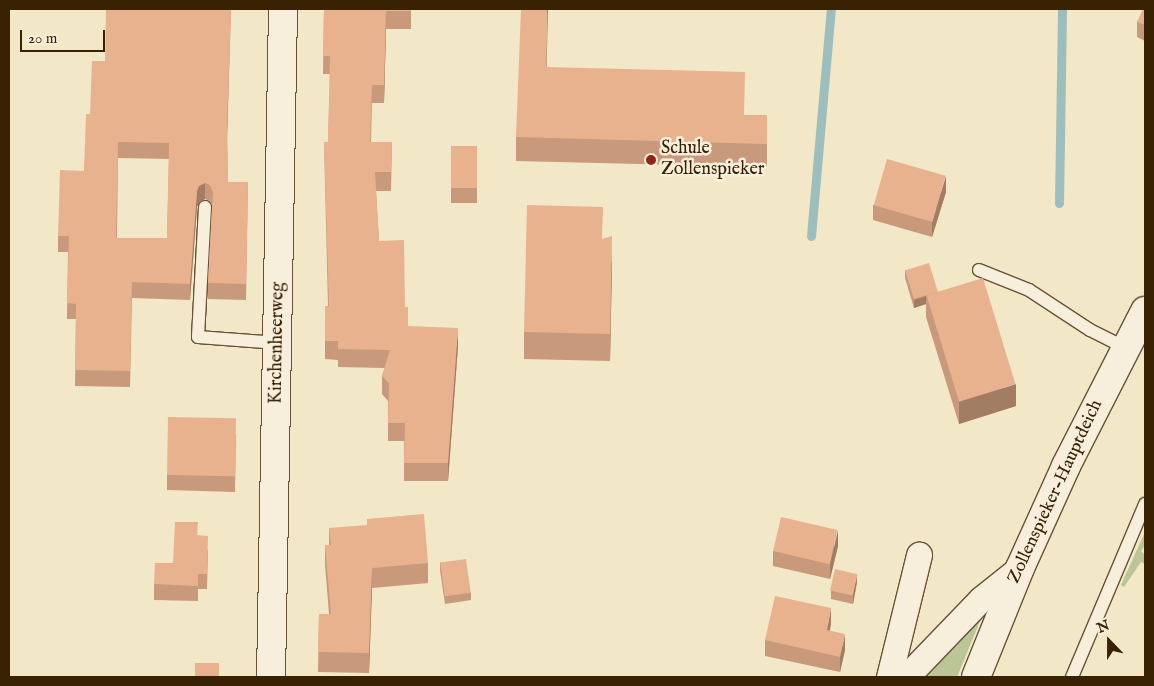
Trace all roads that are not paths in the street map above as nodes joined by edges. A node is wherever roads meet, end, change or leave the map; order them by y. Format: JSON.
{"nodes":[{"id":1,"x":283,"y":9,"type":"edge"},
{"id":2,"x":205,"y":207,"type":"dead end"},
{"id":3,"x":979,"y":270,"type":"dead end"},
{"id":4,"x":1145,"y":311,"type":"edge"},
{"id":5,"x":278,"y":343,"type":"junction"},
{"id":6,"x":1126,"y":348,"type":"junction"},
{"id":7,"x":1145,"y":504,"type":"edge"},
{"id":8,"x":919,"y":554,"type":"dead end"},
{"id":9,"x":1020,"y":568,"type":"junction"},
{"id":10,"x":271,"y":677,"type":"edge"},
{"id":11,"x":889,"y":677,"type":"edge"},
{"id":12,"x":906,"y":677,"type":"edge"},
{"id":13,"x":976,"y":677,"type":"edge"},
{"id":14,"x":1072,"y":677,"type":"edge"}],
"edges":[{"from":1,"to":5,"type":"main road","name":"Kirchenheerweg"},
{"from":2,"to":5,"type":"lane"},
{"from":3,"to":6,"type":"lane"},
{"from":4,"to":6,"type":"main road","name":"Zollenspieker-Hauptdeich"},
{"from":5,"to":10,"type":"main road","name":"Kirchenheerweg"},
{"from":6,"to":9,"type":"main road","name":"Zollenspieker-Hauptdeich"},
{"from":7,"to":14,"type":"lane"},
{"from":8,"to":11,"type":"street"},
{"from":9,"to":12,"type":"street"},
{"from":9,"to":13,"type":"main road","name":"Zollenspieker-Hauptdeich"}]}
